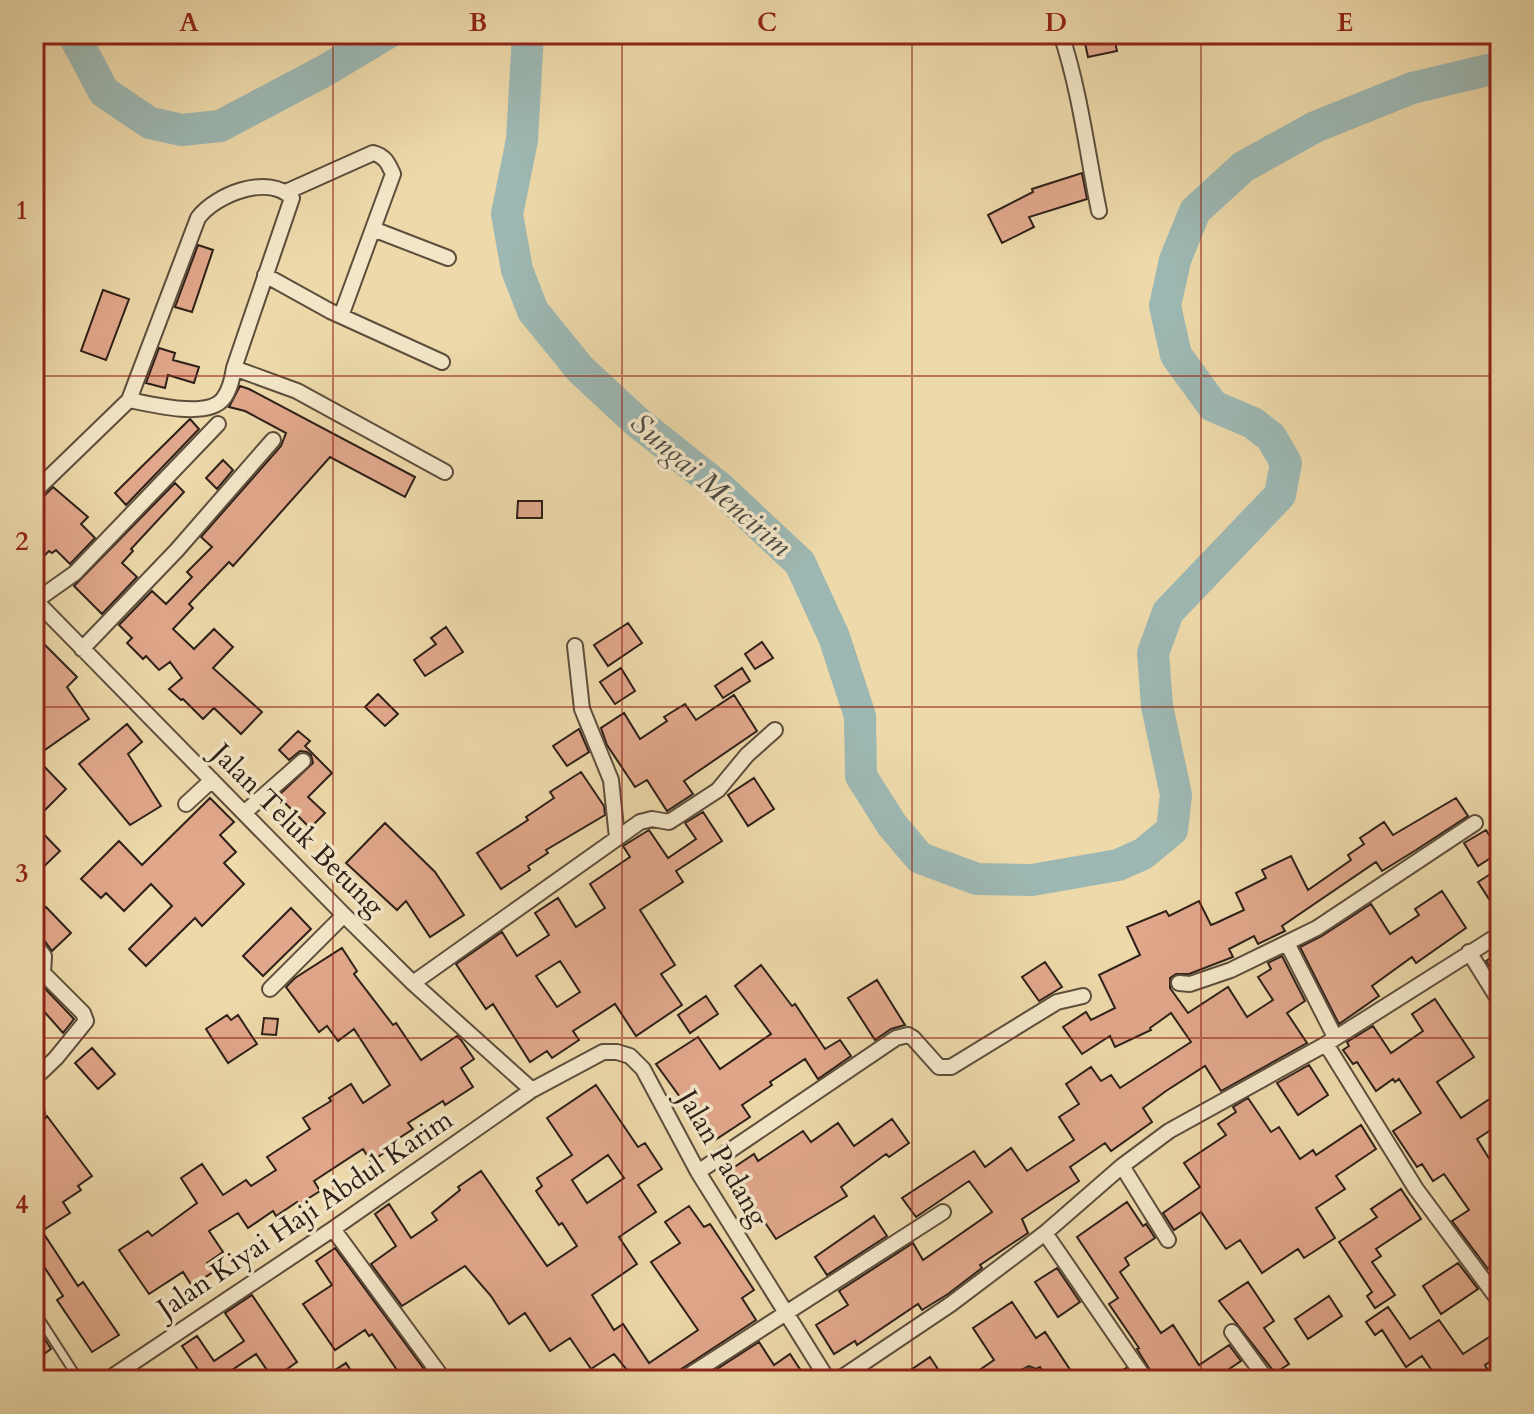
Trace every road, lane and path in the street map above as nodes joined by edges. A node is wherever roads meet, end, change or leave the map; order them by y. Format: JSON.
{"nodes":[{"id":1,"x":1061,"y":34,"type":"edge"},
{"id":2,"x":286,"y":192,"type":"junction"},
{"id":3,"x":1099,"y":211,"type":"dead end"},
{"id":4,"x":373,"y":229,"type":"junction"},
{"id":5,"x":448,"y":258,"type":"dead end"},
{"id":6,"x":265,"y":275,"type":"junction"},
{"id":7,"x":341,"y":316,"type":"junction"},
{"id":8,"x":442,"y":362,"type":"dead end"},
{"id":9,"x":234,"y":368,"type":"junction"},
{"id":10,"x":129,"y":400,"type":"junction"},
{"id":11,"x":218,"y":424,"type":"dead end"},
{"id":12,"x":273,"y":440,"type":"dead end"},
{"id":13,"x":445,"y":472,"type":"dead end"},
{"id":14,"x":34,"y":492,"type":"edge"},
{"id":15,"x":35,"y":600,"type":"edge"},
{"id":16,"x":575,"y":646,"type":"dead end"},
{"id":17,"x":82,"y":649,"type":"junction"},
{"id":18,"x":775,"y":730,"type":"dead end"},
{"id":19,"x":303,"y":761,"type":"dead end"},
{"id":20,"x":212,"y":780,"type":"junction"},
{"id":21,"x":186,"y":804,"type":"dead end"},
{"id":22,"x":244,"y":813,"type":"junction"},
{"id":23,"x":1475,"y":823,"type":"dead end"},
{"id":24,"x":617,"y":838,"type":"junction"},
{"id":25,"x":344,"y":915,"type":"junction"},
{"id":26,"x":1500,"y":934,"type":"edge"},
{"id":27,"x":34,"y":943,"type":"edge"},
{"id":28,"x":1287,"y":943,"type":"junction"},
{"id":29,"x":1469,"y":952,"type":"junction"},
{"id":30,"x":413,"y":983,"type":"junction"},
{"id":31,"x":1179,"y":983,"type":"dead end"},
{"id":32,"x":270,"y":989,"type":"dead end"},
{"id":33,"x":1083,"y":996,"type":"dead end"},
{"id":34,"x":1500,"y":1002,"type":"edge"},
{"id":35,"x":1330,"y":1040,"type":"junction"},
{"id":36,"x":34,"y":1079,"type":"edge"},
{"id":37,"x":532,"y":1090,"type":"junction"},
{"id":38,"x":1122,"y":1166,"type":"junction"},
{"id":39,"x":698,"y":1172,"type":"junction"},
{"id":40,"x":943,"y":1212,"type":"dead end"},
{"id":41,"x":333,"y":1229,"type":"junction"},
{"id":42,"x":1045,"y":1233,"type":"junction"},
{"id":43,"x":1168,"y":1240,"type":"dead end"},
{"id":44,"x":1498,"y":1293,"type":"edge"},
{"id":45,"x":34,"y":1310,"type":"edge"},
{"id":46,"x":784,"y":1312,"type":"junction"},
{"id":47,"x":1232,"y":1332,"type":"dead end"},
{"id":48,"x":79,"y":1380,"type":"edge"},
{"id":49,"x":107,"y":1380,"type":"edge"},
{"id":50,"x":444,"y":1380,"type":"edge"},
{"id":51,"x":682,"y":1380,"type":"edge"},
{"id":52,"x":828,"y":1380,"type":"edge"},
{"id":53,"x":838,"y":1380,"type":"edge"},
{"id":54,"x":1146,"y":1380,"type":"edge"},
{"id":55,"x":1267,"y":1380,"type":"edge"}],
"edges":[{"from":1,"to":3,"type":"street"},
{"from":2,"to":4,"type":"street"},
{"from":2,"to":6,"type":"street"},
{"from":2,"to":10,"type":"street"},
{"from":4,"to":5,"type":"street"},
{"from":4,"to":7,"type":"street"},
{"from":6,"to":7,"type":"street"},
{"from":6,"to":9,"type":"street"},
{"from":7,"to":8,"type":"street"},
{"from":9,"to":10,"type":"street"},
{"from":9,"to":13,"type":"street"},
{"from":10,"to":14,"type":"street"},
{"from":11,"to":15,"type":"street"},
{"from":12,"to":17,"type":"street"},
{"from":15,"to":17,"type":"street","name":"Jalan Teluk Betung"},
{"from":16,"to":24,"type":"street"},
{"from":17,"to":20,"type":"street","name":"Jalan Teluk Betung"},
{"from":18,"to":24,"type":"street"},
{"from":19,"to":22,"type":"street"},
{"from":20,"to":21,"type":"street"},
{"from":20,"to":22,"type":"street","name":"Jalan Teluk Betung"},
{"from":22,"to":25,"type":"street","name":"Jalan Teluk Betung"},
{"from":23,"to":28,"type":"street"},
{"from":24,"to":30,"type":"street"},
{"from":25,"to":30,"type":"street","name":"Jalan Teluk Betung"},
{"from":25,"to":32,"type":"street"},
{"from":26,"to":29,"type":"street"},
{"from":27,"to":36,"type":"street"},
{"from":28,"to":31,"type":"street"},
{"from":28,"to":35,"type":"street"},
{"from":29,"to":34,"type":"street"},
{"from":29,"to":35,"type":"street"},
{"from":30,"to":37,"type":"street","name":"Jalan Teluk Betung"},
{"from":33,"to":39,"type":"street"},
{"from":35,"to":38,"type":"street"},
{"from":35,"to":44,"type":"street"},
{"from":37,"to":39,"type":"street","name":"Jalan Padang"},
{"from":37,"to":41,"type":"street","name":"Jalan Kiyai Haji Abdul Karim"},
{"from":38,"to":42,"type":"street"},
{"from":38,"to":43,"type":"street"},
{"from":39,"to":46,"type":"street","name":"Jalan Padang"},
{"from":40,"to":46,"type":"street"},
{"from":41,"to":49,"type":"street","name":"Jalan Kiyai Haji Abdul Karim"},
{"from":41,"to":50,"type":"street"},
{"from":42,"to":53,"type":"street"},
{"from":42,"to":54,"type":"street"},
{"from":45,"to":48,"type":"lane"},
{"from":46,"to":51,"type":"street"},
{"from":46,"to":52,"type":"street","name":"Jalan Padang"},
{"from":47,"to":55,"type":"street"}]}
